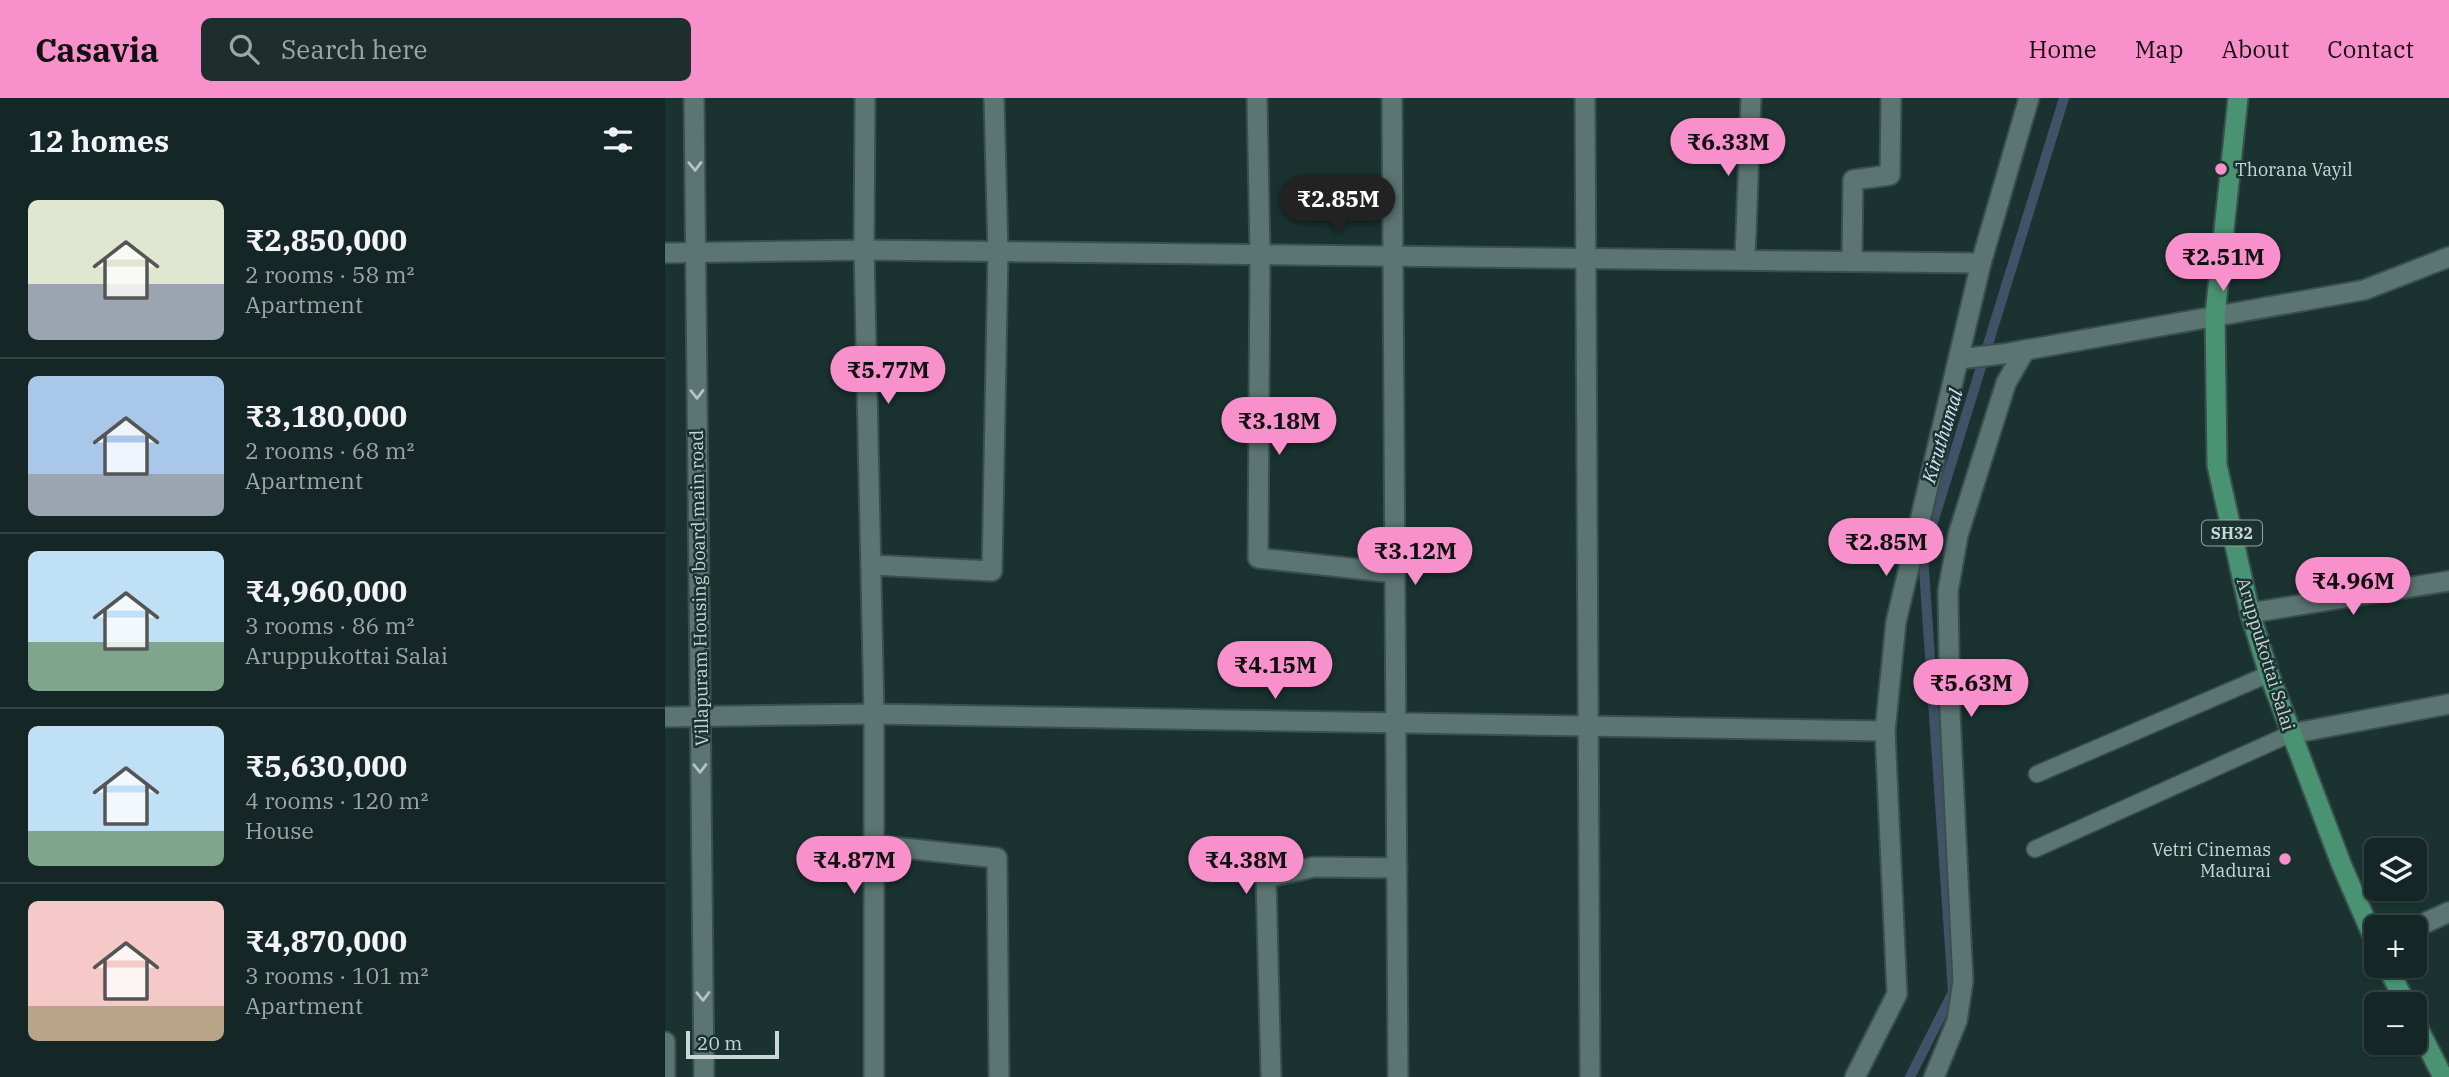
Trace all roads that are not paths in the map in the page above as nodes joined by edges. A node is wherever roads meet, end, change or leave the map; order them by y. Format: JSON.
{"nodes":[{"id":1,"x":694,"y":98,"type":"edge"},
{"id":2,"x":865,"y":98,"type":"edge"},
{"id":3,"x":994,"y":98,"type":"edge"},
{"id":4,"x":1257,"y":98,"type":"edge"},
{"id":5,"x":1392,"y":98,"type":"edge"},
{"id":6,"x":1585,"y":98,"type":"edge"},
{"id":7,"x":1751,"y":98,"type":"edge"},
{"id":8,"x":1891,"y":98,"type":"edge"},
{"id":9,"x":2029,"y":98,"type":"edge"},
{"id":10,"x":2238,"y":98,"type":"edge"},
{"id":11,"x":864,"y":250,"type":"junction"},
{"id":12,"x":998,"y":251,"type":"junction"},
{"id":13,"x":695,"y":252,"type":"junction"},
{"id":14,"x":665,"y":253,"type":"edge"},
{"id":15,"x":1260,"y":254,"type":"junction"},
{"id":16,"x":1393,"y":255,"type":"junction"},
{"id":17,"x":1585,"y":257,"type":"junction"},
{"id":18,"x":2449,"y":257,"type":"edge"},
{"id":19,"x":1745,"y":259,"type":"junction"},
{"id":20,"x":1852,"y":261,"type":"junction"},
{"id":21,"x":1981,"y":263,"type":"junction"},
{"id":22,"x":2215,"y":315,"type":"junction"},
{"id":23,"x":2025,"y":350,"type":"junction"},
{"id":24,"x":1966,"y":358,"type":"junction"},
{"id":25,"x":871,"y":565,"type":"junction"},
{"id":26,"x":1395,"y":573,"type":"junction"},
{"id":27,"x":2449,"y":581,"type":"edge"},
{"id":28,"x":2250,"y":613,"type":"junction"},
{"id":29,"x":2269,"y":674,"type":"junction"},
{"id":30,"x":2449,"y":704,"type":"edge"},
{"id":31,"x":874,"y":714,"type":"junction"},
{"id":32,"x":700,"y":716,"type":"junction"},
{"id":33,"x":665,"y":717,"type":"edge"},
{"id":34,"x":1396,"y":723,"type":"junction"},
{"id":35,"x":1588,"y":726,"type":"junction"},
{"id":36,"x":1885,"y":731,"type":"junction"},
{"id":37,"x":2290,"y":734,"type":"junction"},
{"id":38,"x":2037,"y":774,"type":"dead end"},
{"id":39,"x":874,"y":845,"type":"junction"},
{"id":40,"x":2035,"y":849,"type":"dead end"},
{"id":41,"x":1397,"y":868,"type":"junction"},
{"id":42,"x":2449,"y":912,"type":"edge"},
{"id":43,"x":2364,"y":917,"type":"edge"},
{"id":44,"x":2427,"y":922,"type":"edge"},
{"id":45,"x":665,"y":1042,"type":"edge"},
{"id":46,"x":2427,"y":1046,"type":"edge"},
{"id":47,"x":666,"y":1077,"type":"edge"},
{"id":48,"x":703,"y":1077,"type":"edge"},
{"id":49,"x":874,"y":1077,"type":"edge"},
{"id":50,"x":999,"y":1077,"type":"edge"},
{"id":51,"x":1271,"y":1077,"type":"edge"},
{"id":52,"x":1398,"y":1077,"type":"edge"},
{"id":53,"x":1590,"y":1077,"type":"edge"},
{"id":54,"x":1856,"y":1077,"type":"edge"},
{"id":55,"x":1934,"y":1077,"type":"edge"},
{"id":56,"x":2443,"y":1077,"type":"edge"}],
"edges":[{"from":1,"to":13,"type":"street","name":"Villapuram Housing board main road","one_way":true},
{"from":2,"to":11,"type":"street"},
{"from":3,"to":12,"type":"street"},
{"from":4,"to":15,"type":"street"},
{"from":5,"to":16,"type":"street"},
{"from":6,"to":17,"type":"street"},
{"from":7,"to":19,"type":"street"},
{"from":8,"to":20,"type":"street"},
{"from":9,"to":21,"type":"street"},
{"from":10,"to":22,"type":"main road","name":"Aruppukottai Salai","number":"SH32"},
{"from":11,"to":12,"type":"street"},
{"from":11,"to":13,"type":"street"},
{"from":11,"to":25,"type":"street"},
{"from":12,"to":15,"type":"street"},
{"from":12,"to":25,"type":"street"},
{"from":13,"to":14,"type":"street"},
{"from":13,"to":32,"type":"street","name":"Villapuram Housing board main road","one_way":true},
{"from":15,"to":16,"type":"street"},
{"from":15,"to":26,"type":"street"},
{"from":16,"to":17,"type":"street"},
{"from":16,"to":26,"type":"street"},
{"from":17,"to":19,"type":"street"},
{"from":17,"to":35,"type":"street"},
{"from":18,"to":22,"type":"street"},
{"from":19,"to":20,"type":"street"},
{"from":20,"to":21,"type":"street"},
{"from":21,"to":24,"type":"street"},
{"from":22,"to":23,"type":"street"},
{"from":22,"to":28,"type":"main road","name":"Aruppukottai Salai","number":"SH32"},
{"from":23,"to":24,"type":"street"},
{"from":23,"to":55,"type":"street"},
{"from":24,"to":36,"type":"street"},
{"from":25,"to":31,"type":"street"},
{"from":26,"to":34,"type":"street"},
{"from":27,"to":28,"type":"street"},
{"from":28,"to":29,"type":"main road","name":"Aruppukottai Salai","number":"SH32"},
{"from":29,"to":37,"type":"main road","name":"Aruppukottai Salai","number":"SH32"},
{"from":29,"to":38,"type":"lane"},
{"from":30,"to":37,"type":"street"},
{"from":31,"to":32,"type":"street"},
{"from":31,"to":34,"type":"street"},
{"from":31,"to":39,"type":"street"},
{"from":32,"to":33,"type":"street"},
{"from":32,"to":48,"type":"street","name":"Villapuram Housing board main road","one_way":true},
{"from":34,"to":35,"type":"street"},
{"from":34,"to":41,"type":"street"},
{"from":35,"to":36,"type":"street"},
{"from":35,"to":53,"type":"street"},
{"from":36,"to":54,"type":"street"},
{"from":37,"to":40,"type":"lane"},
{"from":37,"to":43,"type":"main road","name":"Aruppukottai Salai","number":"SH32"},
{"from":39,"to":49,"type":"street"},
{"from":39,"to":50,"type":"street"},
{"from":41,"to":51,"type":"street"},
{"from":41,"to":52,"type":"street"},
{"from":42,"to":44,"type":"street"},
{"from":45,"to":47,"type":"street"},
{"from":46,"to":56,"type":"main road"}]}
